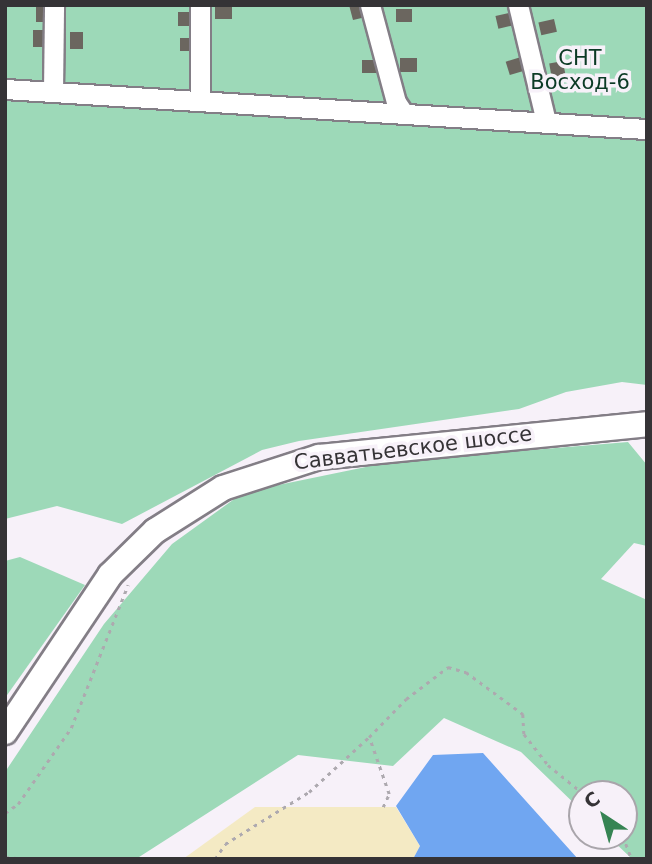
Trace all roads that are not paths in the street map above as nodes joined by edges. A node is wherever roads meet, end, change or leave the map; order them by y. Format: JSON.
{"nodes":[{"id":1,"x":54,"y":5,"type":"edge"},
{"id":2,"x":200,"y":5,"type":"edge"},
{"id":3,"x":370,"y":5,"type":"edge"},
{"id":4,"x":518,"y":5,"type":"edge"},
{"id":5,"x":5,"y":89,"type":"edge"},
{"id":6,"x":53,"y":92,"type":"junction"},
{"id":7,"x":200,"y":101,"type":"junction"},
{"id":8,"x":404,"y":114,"type":"junction"},
{"id":9,"x":546,"y":122,"type":"junction"},
{"id":10,"x":647,"y":129,"type":"edge"},
{"id":11,"x":647,"y":424,"type":"edge"},
{"id":12,"x":5,"y":732,"type":"edge"}],
"edges":[{"from":1,"to":6,"type":"street"},
{"from":2,"to":7,"type":"street"},
{"from":3,"to":8,"type":"street"},
{"from":4,"to":9,"type":"street"},
{"from":5,"to":6,"type":"street"},
{"from":6,"to":7,"type":"street"},
{"from":7,"to":8,"type":"street"},
{"from":8,"to":9,"type":"street"},
{"from":9,"to":10,"type":"street"},
{"from":11,"to":12,"type":"main road","name":"Савватьевское шоссе"}]}
